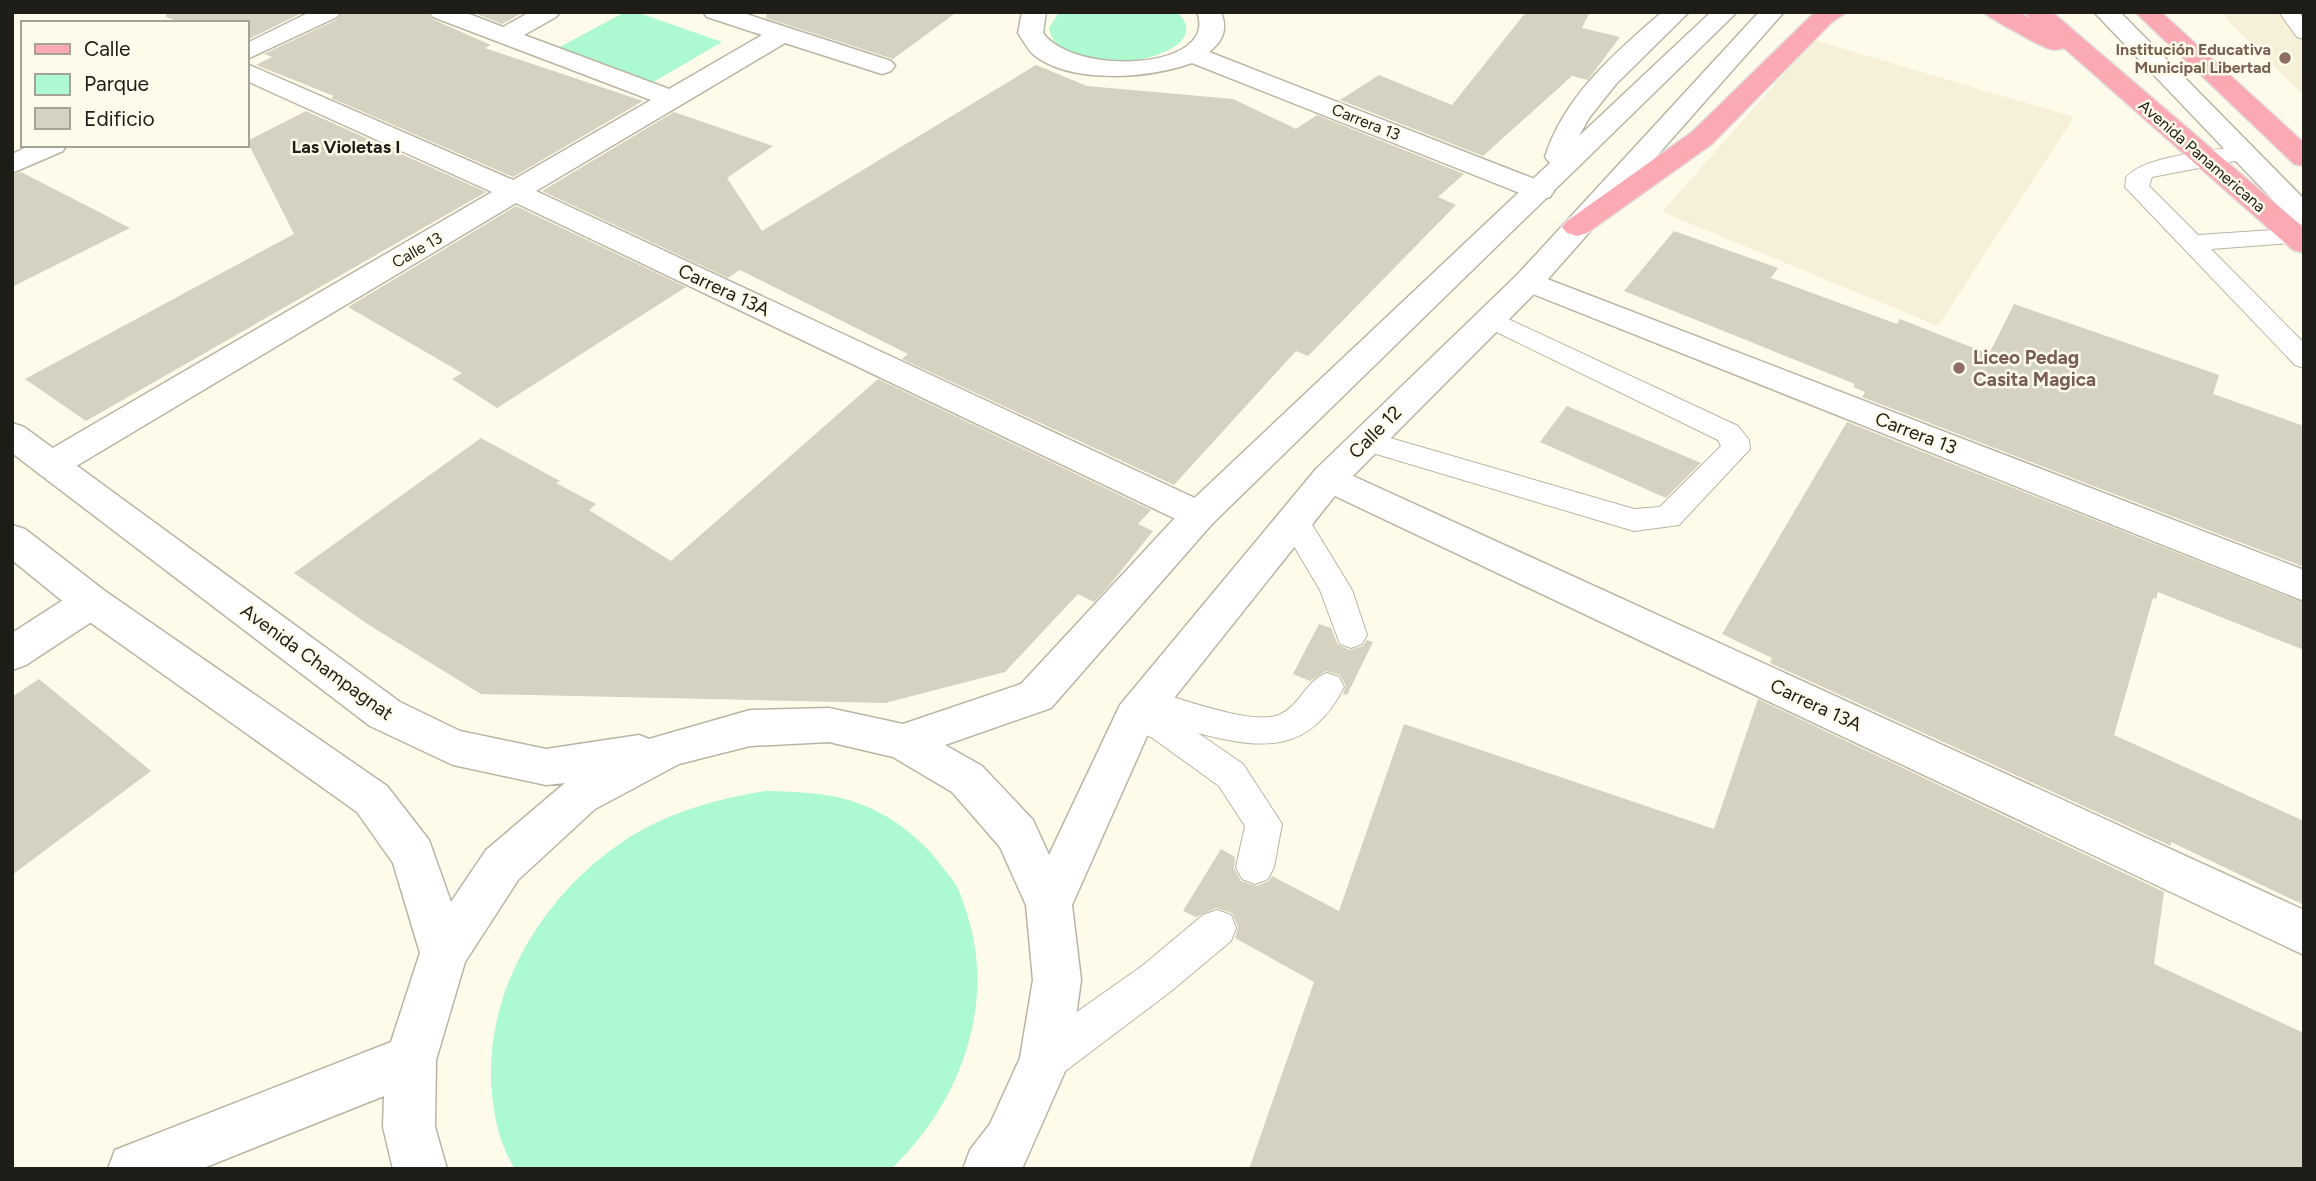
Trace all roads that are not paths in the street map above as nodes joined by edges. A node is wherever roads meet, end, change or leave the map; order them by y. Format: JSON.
{"nodes":[{"id":1,"x":329,"y":12,"type":"edge"},
{"id":2,"x":441,"y":12,"type":"edge"},
{"id":3,"x":548,"y":12,"type":"edge"},
{"id":4,"x":715,"y":12,"type":"edge"},
{"id":5,"x":1034,"y":12,"type":"edge"},
{"id":6,"x":1209,"y":12,"type":"edge"},
{"id":7,"x":1676,"y":12,"type":"edge"},
{"id":8,"x":1772,"y":12,"type":"edge"},
{"id":9,"x":1835,"y":12,"type":"edge"},
{"id":10,"x":1995,"y":12,"type":"edge"},
{"id":11,"x":2037,"y":12,"type":"edge"},
{"id":12,"x":2106,"y":12,"type":"edge"},
{"id":13,"x":2147,"y":12,"type":"edge"},
{"id":14,"x":2288,"y":12,"type":"edge"},
{"id":15,"x":1720,"y":16,"type":"edge"},
{"id":16,"x":2304,"y":33,"type":"edge"},
{"id":17,"x":782,"y":34,"type":"junction"},
{"id":18,"x":504,"y":36,"type":"junction"},
{"id":19,"x":248,"y":52,"type":"edge"},
{"id":20,"x":1192,"y":54,"type":"junction"},
{"id":21,"x":882,"y":65,"type":"dead end"},
{"id":22,"x":248,"y":72,"type":"edge"},
{"id":23,"x":2107,"y":72,"type":"junction"},
{"id":24,"x":671,"y":99,"type":"junction"},
{"id":25,"x":49,"y":147,"type":"edge"},
{"id":26,"x":2243,"y":153,"type":"junction"},
{"id":27,"x":2205,"y":158,"type":"junction"},
{"id":28,"x":2304,"y":158,"type":"edge"},
{"id":29,"x":12,"y":165,"type":"edge"},
{"id":30,"x":1548,"y":183,"type":"junction"},
{"id":31,"x":516,"y":192,"type":"junction"},
{"id":32,"x":1577,"y":226,"type":"junction"},
{"id":33,"x":2301,"y":233,"type":"edge"},
{"id":34,"x":2191,"y":243,"type":"junction"},
{"id":35,"x":1529,"y":281,"type":"junction"},
{"id":36,"x":1491,"y":319,"type":"junction"},
{"id":37,"x":2299,"y":349,"type":"edge"},
{"id":38,"x":12,"y":435,"type":"edge"},
{"id":39,"x":1366,"y":441,"type":"junction"},
{"id":40,"x":51,"y":465,"type":"junction"},
{"id":41,"x":1329,"y":478,"type":"junction"},
{"id":42,"x":1199,"y":515,"type":"junction"},
{"id":43,"x":1294,"y":521,"type":"junction"},
{"id":44,"x":12,"y":539,"type":"edge"},
{"id":45,"x":2304,"y":586,"type":"edge"},
{"id":46,"x":91,"y":602,"type":"junction"},
{"id":47,"x":1351,"y":635,"type":"dead end"},
{"id":48,"x":12,"y":654,"type":"edge"},
{"id":49,"x":1327,"y":687,"type":"dead end"},
{"id":50,"x":1141,"y":710,"type":"junction"},
{"id":51,"x":903,"y":742,"type":"junction"},
{"id":52,"x":669,"y":749,"type":"junction"},
{"id":53,"x":1255,"y":867,"type":"dead end"},
{"id":54,"x":1049,"y":905,"type":"junction"},
{"id":55,"x":1217,"y":928,"type":"dead end"},
{"id":56,"x":2304,"y":933,"type":"edge"},
{"id":57,"x":444,"y":954,"type":"junction"},
{"id":58,"x":411,"y":1060,"type":"junction"},
{"id":59,"x":1045,"y":1060,"type":"junction"},
{"id":60,"x":134,"y":1169,"type":"edge"},
{"id":61,"x":420,"y":1169,"type":"edge"},
{"id":62,"x":989,"y":1169,"type":"edge"}],
"edges":[{"from":1,"to":19,"type":"street"},
{"from":2,"to":18,"type":"street"},
{"from":3,"to":18,"type":"street"},
{"from":4,"to":17,"type":"street"},
{"from":5,"to":20,"type":"street"},
{"from":6,"to":20,"type":"street"},
{"from":7,"to":30,"type":"street"},
{"from":8,"to":32,"type":"street","name":"Calle 12"},
{"from":9,"to":32,"type":"main road"},
{"from":10,"to":23,"type":"main road"},
{"from":11,"to":23,"type":"main road","name":"Avenida Panamericana"},
{"from":12,"to":26,"type":"street"},
{"from":13,"to":28,"type":"main road"},
{"from":14,"to":16,"type":"lane"},
{"from":15,"to":30,"type":"street"},
{"from":17,"to":21,"type":"street"},
{"from":17,"to":24,"type":"street","name":"Calle 13"},
{"from":18,"to":24,"type":"street"},
{"from":20,"to":30,"type":"street","name":"Carrera 13"},
{"from":22,"to":31,"type":"street","name":"Carrera 13A"},
{"from":23,"to":27,"type":"main road","name":"Avenida Panamericana"},
{"from":24,"to":31,"type":"street","name":"Calle 13"},
{"from":25,"to":29,"type":"street"},
{"from":26,"to":27,"type":"lane"},
{"from":26,"to":33,"type":"street"},
{"from":27,"to":33,"type":"main road","name":"Avenida Panamericana"},
{"from":27,"to":34,"type":"lane"},
{"from":30,"to":42,"type":"street"},
{"from":31,"to":40,"type":"street","name":"Calle 13"},
{"from":31,"to":42,"type":"street","name":"Carrera 13A"},
{"from":32,"to":35,"type":"street","name":"Calle 12"},
{"from":33,"to":34,"type":"lane"},
{"from":34,"to":37,"type":"lane"},
{"from":35,"to":36,"type":"street","name":"Calle 12"},
{"from":35,"to":45,"type":"street","name":"Carrera 13"},
{"from":36,"to":39,"type":"street","name":"Calle 12"},
{"from":36,"to":39,"type":"lane"},
{"from":38,"to":40,"type":"street","name":"Avenida Champagnat"},
{"from":39,"to":41,"type":"street","name":"Calle 12"},
{"from":40,"to":52,"type":"street","name":"Avenida Champagnat"},
{"from":41,"to":43,"type":"street","name":"Calle 12"},
{"from":41,"to":56,"type":"street","name":"Carrera 13A"},
{"from":42,"to":51,"type":"street"},
{"from":43,"to":47,"type":"lane"},
{"from":43,"to":50,"type":"street","name":"Calle 12"},
{"from":44,"to":46,"type":"street"},
{"from":46,"to":48,"type":"street"},
{"from":46,"to":57,"type":"street"},
{"from":49,"to":50,"type":"lane"},
{"from":50,"to":53,"type":"lane"},
{"from":50,"to":54,"type":"street","name":"Calle 12"},
{"from":51,"to":52,"type":"street"},
{"from":51,"to":54,"type":"street"},
{"from":52,"to":57,"type":"street"},
{"from":54,"to":59,"type":"street"},
{"from":55,"to":59,"type":"lane"},
{"from":57,"to":58,"type":"street"},
{"from":58,"to":60,"type":"street"},
{"from":58,"to":61,"type":"street"},
{"from":59,"to":62,"type":"street"}]}
